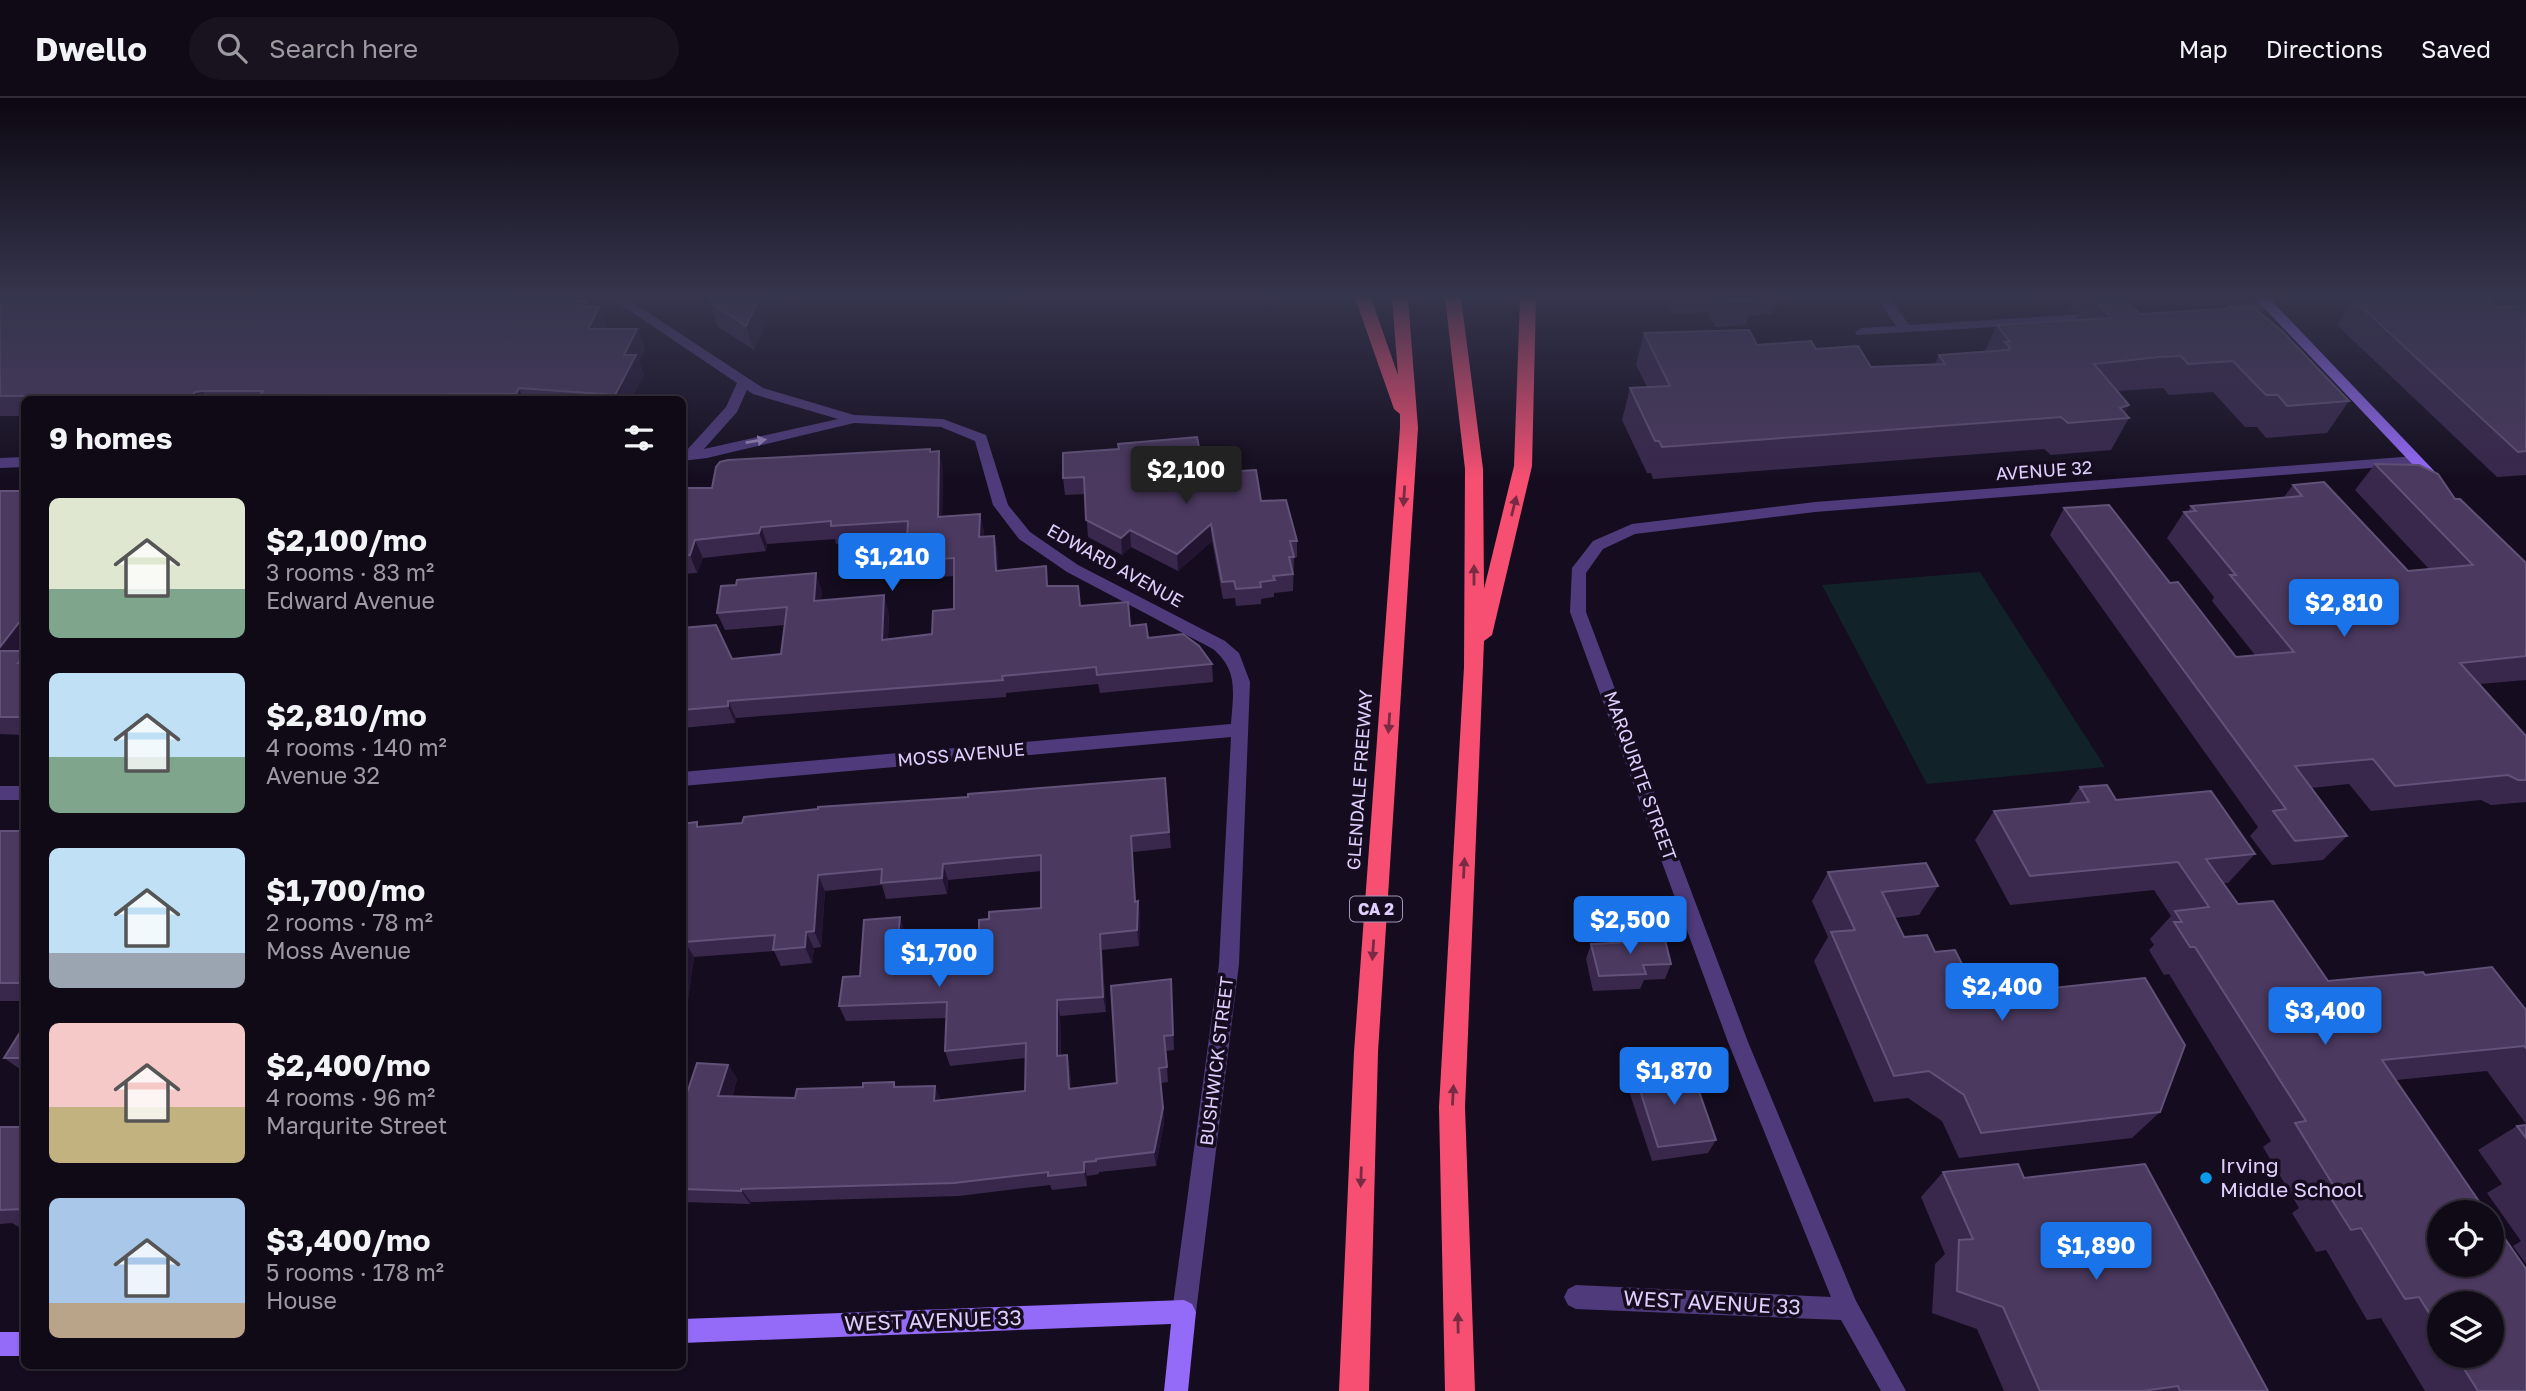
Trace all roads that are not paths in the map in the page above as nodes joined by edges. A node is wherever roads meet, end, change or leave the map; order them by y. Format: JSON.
{"nodes":[{"id":1,"x":708,"y":358,"type":"edge"},
{"id":2,"x":1384,"y":358,"type":"edge"},
{"id":3,"x":1404,"y":358,"type":"edge"},
{"id":4,"x":1461,"y":358,"type":"edge"},
{"id":5,"x":1527,"y":358,"type":"edge"},
{"id":6,"x":2318,"y":358,"type":"edge"},
{"id":7,"x":744,"y":382,"type":"junction"},
{"id":8,"x":853,"y":419,"type":"junction"},
{"id":9,"x":1409,"y":428,"type":"junction"},
{"id":10,"x":686,"y":456,"type":"edge"},
{"id":11,"x":2416,"y":461,"type":"junction"},
{"id":12,"x":21,"y":462,"type":"edge"},
{"id":13,"x":0,"y":463,"type":"edge"},
{"id":14,"x":2443,"y":488,"type":"edge"},
{"id":15,"x":1676,"y":522,"type":"joint"},
{"id":16,"x":1474,"y":667,"type":"junction"},
{"id":17,"x":1240,"y":730,"type":"junction"},
{"id":18,"x":686,"y":779,"type":"edge"},
{"id":19,"x":0,"y":793,"type":"edge"},
{"id":20,"x":21,"y":793,"type":"edge"},
{"id":21,"x":1576,"y":1297,"type":"dead end"},
{"id":22,"x":1848,"y":1309,"type":"junction"},
{"id":23,"x":1184,"y":1312,"type":"junction"},
{"id":24,"x":686,"y":1331,"type":"edge"},
{"id":25,"x":0,"y":1345,"type":"edge"},
{"id":26,"x":21,"y":1345,"type":"edge"},
{"id":27,"x":1176,"y":1391,"type":"edge"},
{"id":28,"x":1354,"y":1391,"type":"edge"},
{"id":29,"x":1460,"y":1391,"type":"edge"},
{"id":30,"x":1894,"y":1391,"type":"edge"}],
"edges":[{"from":1,"to":7,"type":"street","name":"EDWARD AVENUE"},
{"from":2,"to":9,"type":"highway"},
{"from":3,"to":9,"type":"highway","name":"GLENDALE FREEWAY","number":"CA 2"},
{"from":16,"to":4,"type":"highway","one_way":true},
{"from":16,"to":5,"type":"highway","one_way":true},
{"from":6,"to":11,"type":"street"},
{"from":7,"to":8,"type":"street","name":"EDWARD AVENUE"},
{"from":7,"to":10,"type":"street"},
{"from":10,"to":8,"type":"street","one_way":true},
{"from":8,"to":17,"type":"street","name":"EDWARD AVENUE"},
{"from":9,"to":28,"type":"highway","name":"GLENDALE FREEWAY","number":"CA 2","one_way":true},
{"from":11,"to":14,"type":"street"},
{"from":11,"to":15,"type":"street","name":"AVENUE 32"},
{"from":12,"to":13,"type":"street"},
{"from":15,"to":22,"type":"street","name":"MARQURITE STREET"},
{"from":29,"to":16,"type":"highway","one_way":true},
{"from":17,"to":18,"type":"street","name":"MOSS AVENUE"},
{"from":17,"to":23,"type":"street","name":"BUSHWICK STREET"},
{"from":19,"to":20,"type":"street"},
{"from":21,"to":22,"type":"street","name":"WEST AVENUE 33"},
{"from":22,"to":30,"type":"street","name":"MARQURITE STREET"},
{"from":23,"to":24,"type":"street","name":"WEST AVENUE 33"},
{"from":23,"to":27,"type":"street","name":"BUSHWICK STREET"},
{"from":25,"to":26,"type":"street"}]}
